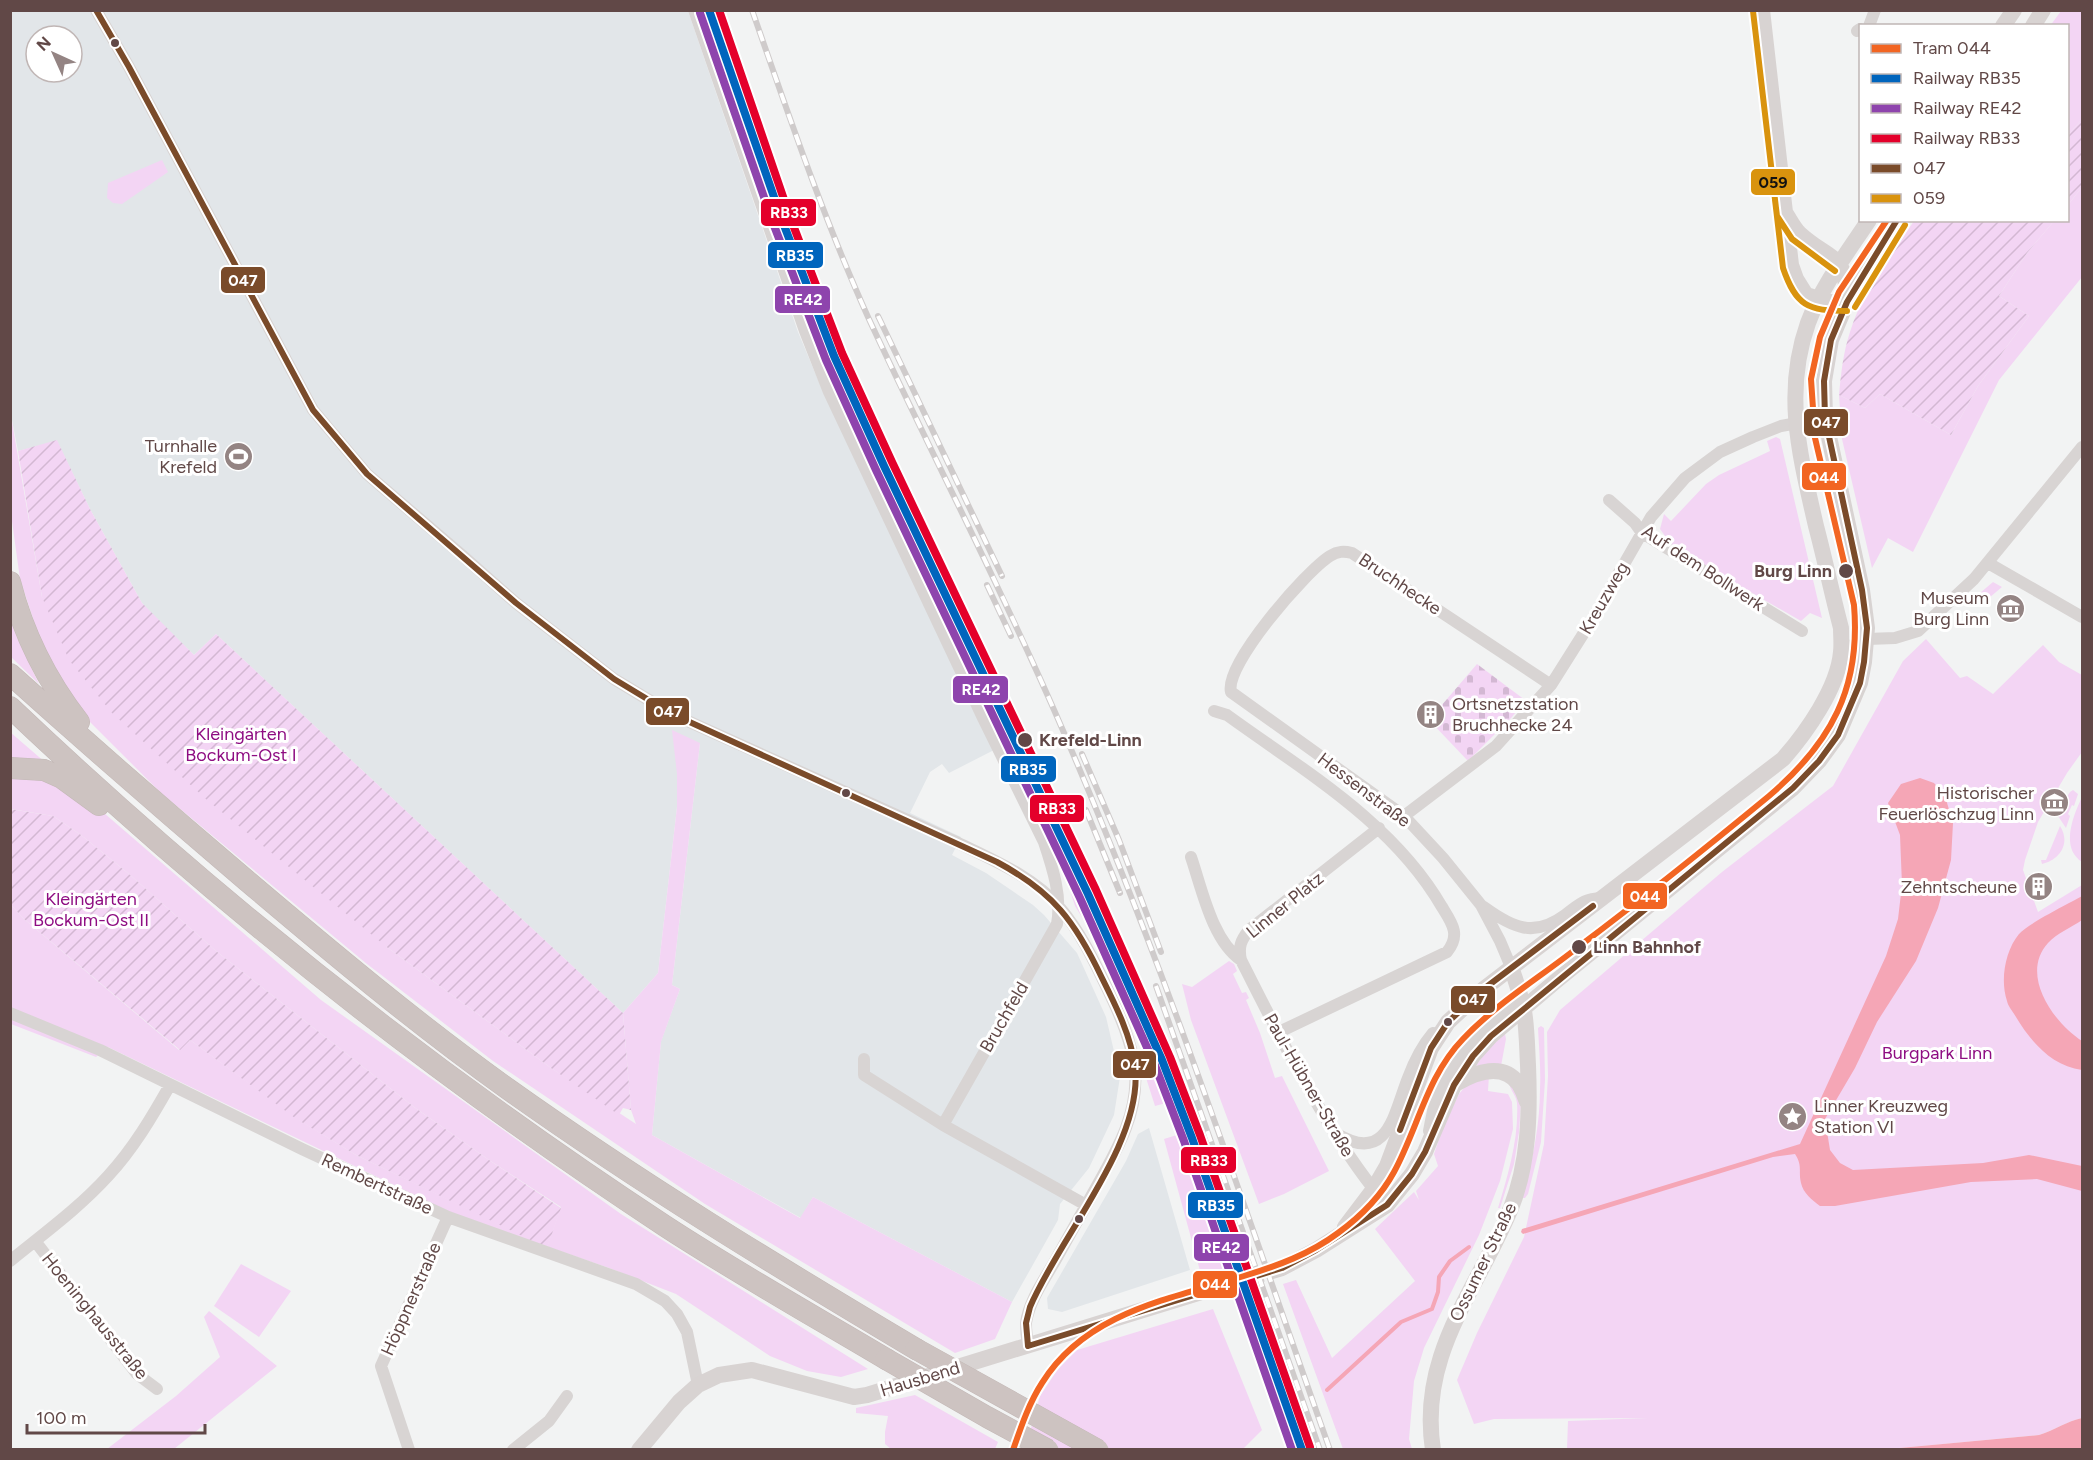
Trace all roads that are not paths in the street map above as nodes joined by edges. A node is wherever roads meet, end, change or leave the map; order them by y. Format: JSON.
{"nodes":[{"id":1,"x":96,"y":10,"type":"edge"},
{"id":2,"x":694,"y":10,"type":"edge"},
{"id":3,"x":1762,"y":10,"type":"edge"},
{"id":4,"x":1875,"y":10,"type":"edge"},
{"id":5,"x":2014,"y":10,"type":"edge"},
{"id":6,"x":2043,"y":10,"type":"edge"},
{"id":7,"x":1865,"y":24,"type":"edge"},
{"id":8,"x":2004,"y":24,"type":"edge"},
{"id":9,"x":2034,"y":24,"type":"edge"},
{"id":10,"x":1785,"y":213,"type":"junction"},
{"id":11,"x":1868,"y":222,"type":"edge"},
{"id":12,"x":1896,"y":222,"type":"edge"},
{"id":13,"x":1840,"y":264,"type":"junction"},
{"id":14,"x":1818,"y":300,"type":"junction"},
{"id":15,"x":1846,"y":302,"type":"junction"},
{"id":16,"x":1825,"y":418,"type":"junction"},
{"id":17,"x":1795,"y":423,"type":"junction"},
{"id":18,"x":2082,"y":447,"type":"edge"},
{"id":19,"x":1609,"y":500,"type":"dead end"},
{"id":20,"x":1642,"y":533,"type":"junction"},
{"id":21,"x":1988,"y":563,"type":"junction"},
{"id":22,"x":10,"y":582,"type":"edge"},
{"id":23,"x":2082,"y":617,"type":"edge"},
{"id":24,"x":1802,"y":631,"type":"dead end"},
{"id":25,"x":1867,"y":639,"type":"junction"},
{"id":26,"x":1841,"y":654,"type":"junction"},
{"id":27,"x":10,"y":674,"type":"edge"},
{"id":28,"x":1551,"y":685,"type":"junction"},
{"id":29,"x":1231,"y":692,"type":"joint"},
{"id":30,"x":10,"y":707,"type":"edge"},
{"id":31,"x":1215,"y":711,"type":"dead end"},
{"id":32,"x":10,"y":768,"type":"edge"},
{"id":33,"x":117,"y":770,"type":"junction"},
{"id":34,"x":1404,"y":816,"type":"junction"},
{"id":35,"x":1701,"y":822,"type":"junction"},
{"id":36,"x":1379,"y":828,"type":"junction"},
{"id":37,"x":1191,"y":857,"type":"dead end"},
{"id":38,"x":180,"y":862,"type":"junction"},
{"id":39,"x":1603,"y":898,"type":"junction"},
{"id":40,"x":1481,"y":905,"type":"junction"},
{"id":41,"x":1060,"y":908,"type":"junction"},
{"id":42,"x":1241,"y":960,"type":"junction"},
{"id":43,"x":1511,"y":967,"type":"junction"},
{"id":44,"x":1520,"y":996,"type":"junction"},
{"id":45,"x":10,"y":1013,"type":"edge"},
{"id":46,"x":1445,"y":1027,"type":"junction"},
{"id":47,"x":1277,"y":1033,"type":"junction"},
{"id":48,"x":864,"y":1059,"type":"dead end"},
{"id":49,"x":170,"y":1085,"type":"junction"},
{"id":50,"x":1454,"y":1085,"type":"junction"},
{"id":51,"x":1530,"y":1107,"type":"junction"},
{"id":52,"x":943,"y":1125,"type":"junction"},
{"id":53,"x":1334,"y":1131,"type":"junction"},
{"id":54,"x":1425,"y":1152,"type":"junction"},
{"id":55,"x":1373,"y":1190,"type":"junction"},
{"id":56,"x":1086,"y":1205,"type":"junction"},
{"id":57,"x":1387,"y":1205,"type":"junction"},
{"id":58,"x":448,"y":1217,"type":"junction"},
{"id":59,"x":35,"y":1241,"type":"junction"},
{"id":60,"x":1319,"y":1248,"type":"junction"},
{"id":61,"x":10,"y":1261,"type":"edge"},
{"id":62,"x":1282,"y":1268,"type":"tunnel mouth"},
{"id":63,"x":1224,"y":1285,"type":"tunnel mouth"},
{"id":64,"x":1028,"y":1346,"type":"junction"},
{"id":65,"x":698,"y":1385,"type":"junction"},
{"id":66,"x":157,"y":1389,"type":"dead end"},
{"id":67,"x":567,"y":1396,"type":"dead end"},
{"id":68,"x":647,"y":1446,"type":"edge"},
{"id":69,"x":409,"y":1449,"type":"edge"},
{"id":70,"x":513,"y":1449,"type":"edge"},
{"id":71,"x":1048,"y":1449,"type":"edge"},
{"id":72,"x":1098,"y":1449,"type":"edge"},
{"id":73,"x":1433,"y":1449,"type":"edge"}],
"edges":[{"from":1,"to":41,"type":"street"},
{"from":2,"to":41,"type":"street"},
{"from":3,"to":10,"type":"main road"},
{"from":4,"to":7,"type":"street"},
{"from":5,"to":8,"type":"main road"},
{"from":6,"to":9,"type":"main road"},
{"from":10,"to":13,"type":"main road"},
{"from":10,"to":14,"type":"main road"},
{"from":11,"to":13,"type":"main road"},
{"from":12,"to":15,"type":"main road"},
{"from":13,"to":14,"type":"main road"},
{"from":13,"to":15,"type":"main road"},
{"from":14,"to":15,"type":"main road"},
{"from":14,"to":17,"type":"main road"},
{"from":15,"to":16,"type":"main road"},
{"from":16,"to":17,"type":"street","name":"Kreuzweg"},
{"from":16,"to":25,"type":"main road"},
{"from":17,"to":20,"type":"street","name":"Kreuzweg"},
{"from":17,"to":26,"type":"main road"},
{"from":18,"to":21,"type":"street"},
{"from":19,"to":20,"type":"street","name":"Auf dem Bollwerk"},
{"from":20,"to":24,"type":"street","name":"Auf dem Bollwerk"},
{"from":20,"to":28,"type":"street","name":"Kreuzweg"},
{"from":21,"to":23,"type":"street"},
{"from":21,"to":25,"type":"street"},
{"from":22,"to":33,"type":"highway"},
{"from":25,"to":26,"type":"street"},
{"from":25,"to":44,"type":"main road"},
{"from":26,"to":35,"type":"main road"},
{"from":27,"to":33,"type":"highway"},
{"from":28,"to":29,"type":"street","name":"Bruchhecke"},
{"from":28,"to":34,"type":"street","name":"Kreuzweg"},
{"from":29,"to":34,"type":"street","name":"Hessenstraße"},
{"from":30,"to":38,"type":"highway"},
{"from":31,"to":36,"type":"street"},
{"from":32,"to":38,"type":"highway"},
{"from":33,"to":72,"type":"highway","bridge":true},
{"from":34,"to":40,"type":"street","name":"Hessenstraße"},
{"from":35,"to":39,"type":"main road"},
{"from":35,"to":44,"type":"street"},
{"from":36,"to":42,"type":"street","name":"Linner Platz"},
{"from":36,"to":47,"type":"street"},
{"from":37,"to":42,"type":"street","name":"Linner Platz"},
{"from":38,"to":71,"type":"highway","bridge":true},
{"from":39,"to":40,"type":"street","name":"Hessenstraße"},
{"from":39,"to":43,"type":"main road"},
{"from":40,"to":43,"type":"street","name":"Hessenstraße"},
{"from":41,"to":52,"type":"street","name":"Bruchfeld"},
{"from":41,"to":56,"type":"street"},
{"from":42,"to":47,"type":"street","name":"Paul-Hübner-Straße"},
{"from":43,"to":44,"type":"main road","name":"Ossumer Straße"},
{"from":43,"to":46,"type":"main road"},
{"from":44,"to":50,"type":"main road"},
{"from":44,"to":51,"type":"main road","name":"Ossumer Straße"},
{"from":44,"to":54,"type":"street"},
{"from":45,"to":49,"type":"street","name":"Rembertstraße"},
{"from":46,"to":53,"type":"street"},
{"from":46,"to":55,"type":"main road"},
{"from":47,"to":53,"type":"street","name":"Paul-Hübner-Straße"},
{"from":48,"to":52,"type":"street"},
{"from":49,"to":58,"type":"street","name":"Rembertstraße"},
{"from":49,"to":59,"type":"street","name":"Hoeninghausstraße"},
{"from":50,"to":51,"type":"main road"},
{"from":50,"to":54,"type":"main road"},
{"from":51,"to":73,"type":"main road","name":"Ossumer Straße"},
{"from":52,"to":56,"type":"street"},
{"from":53,"to":55,"type":"street","name":"Paul-Hübner-Straße"},
{"from":54,"to":57,"type":"main road"},
{"from":55,"to":57,"type":"street","name":"Paul-Hübner-Straße"},
{"from":55,"to":60,"type":"main road"},
{"from":56,"to":64,"type":"street"},
{"from":57,"to":60,"type":"main road"},
{"from":58,"to":65,"type":"street","name":"Rembertstraße"},
{"from":58,"to":69,"type":"street","name":"Höppnerstraße"},
{"from":59,"to":61,"type":"street","name":"Hoeninghausstraße"},
{"from":59,"to":66,"type":"street","name":"Hoeninghausstraße"},
{"from":60,"to":62,"type":"main road"},
{"from":63,"to":64,"type":"main road","name":"Hausbend"},
{"from":64,"to":65,"type":"main road","name":"Hausbend"},
{"from":65,"to":68,"type":"main road","name":"Hausbend"},
{"from":67,"to":70,"type":"street"}]}
